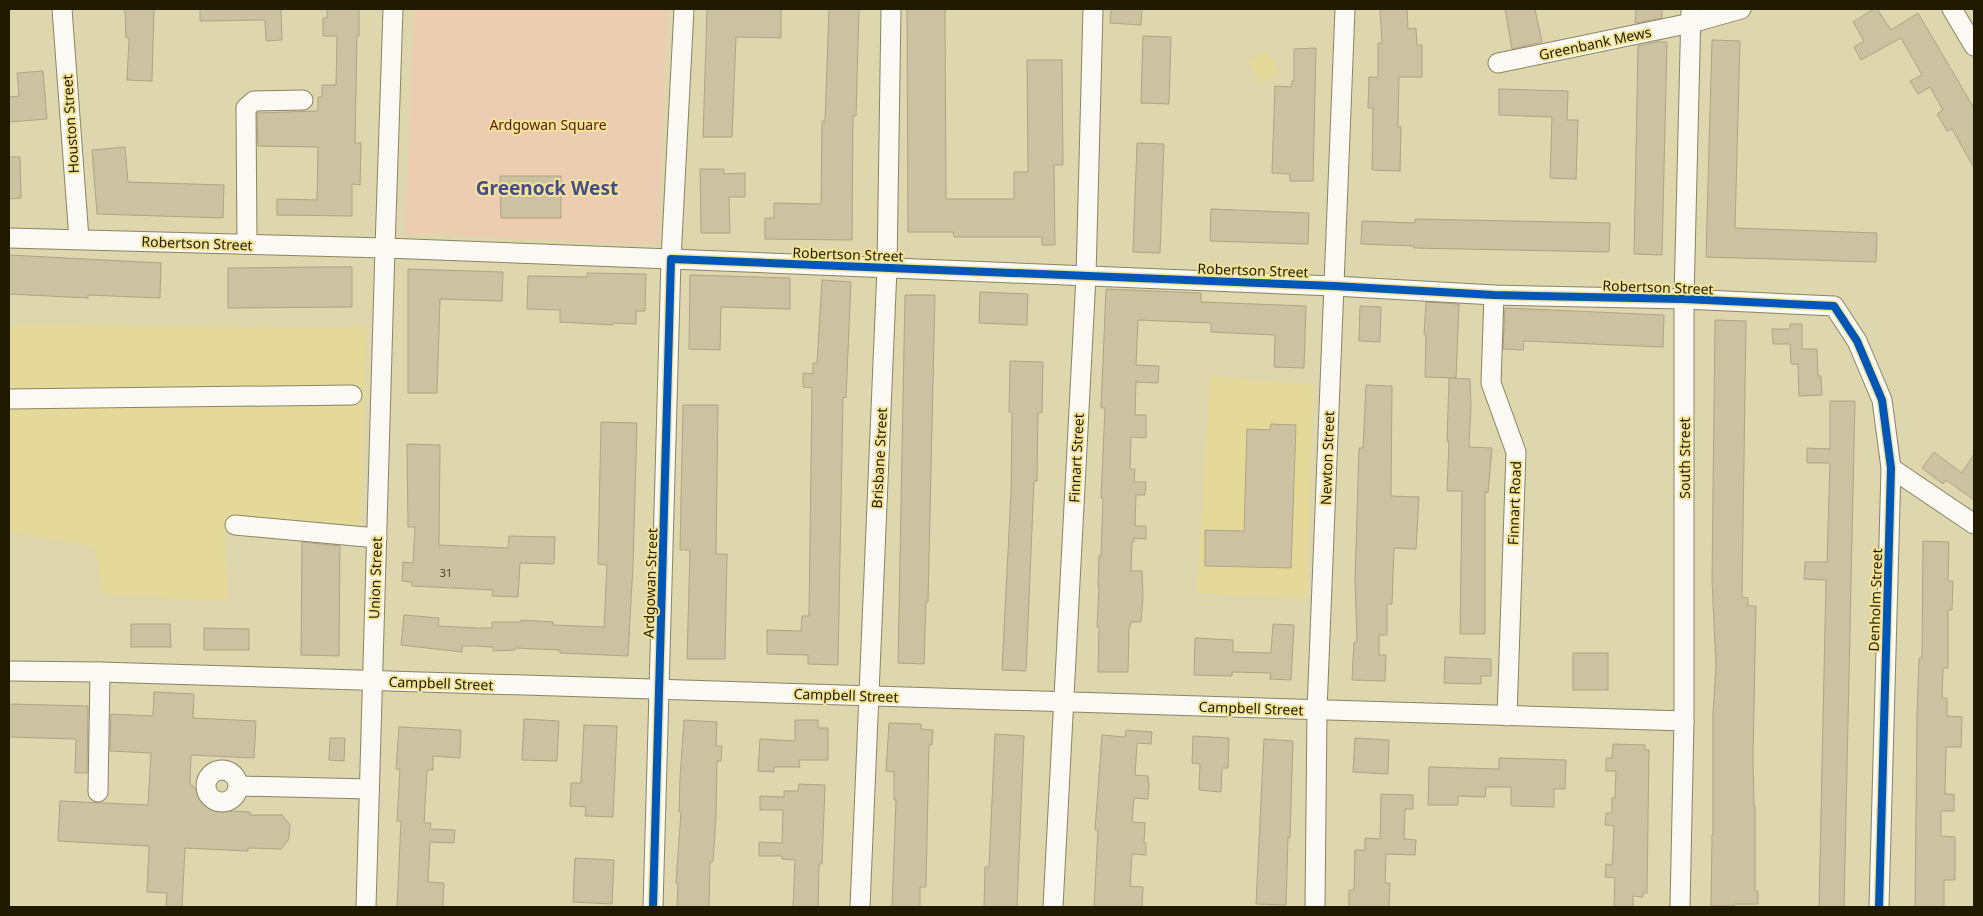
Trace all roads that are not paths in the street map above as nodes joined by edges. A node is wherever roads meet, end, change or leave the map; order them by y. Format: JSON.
{"nodes":[{"id":1,"x":62,"y":9,"type":"edge"},
{"id":2,"x":393,"y":9,"type":"edge"},
{"id":3,"x":684,"y":9,"type":"edge"},
{"id":4,"x":891,"y":9,"type":"edge"},
{"id":5,"x":1093,"y":9,"type":"edge"},
{"id":6,"x":1345,"y":9,"type":"edge"},
{"id":7,"x":1741,"y":9,"type":"edge"},
{"id":8,"x":1952,"y":9,"type":"edge"},
{"id":9,"x":1691,"y":16,"type":"edge"},
{"id":10,"x":1974,"y":46,"type":"edge"},
{"id":11,"x":1498,"y":63,"type":"dead end"},
{"id":12,"x":303,"y":100,"type":"dead end"},
{"id":13,"x":9,"y":238,"type":"edge"},
{"id":14,"x":79,"y":240,"type":"junction"},
{"id":15,"x":247,"y":244,"type":"junction"},
{"id":16,"x":385,"y":248,"type":"junction"},
{"id":17,"x":671,"y":259,"type":"junction"},
{"id":18,"x":887,"y":268,"type":"junction"},
{"id":19,"x":1086,"y":276,"type":"junction"},
{"id":20,"x":1334,"y":286,"type":"junction"},
{"id":21,"x":1494,"y":295,"type":"junction"},
{"id":22,"x":1684,"y":300,"type":"junction"},
{"id":23,"x":1834,"y":306,"type":"joint"},
{"id":24,"x":352,"y":395,"type":"dead end"},
{"id":25,"x":9,"y":399,"type":"edge"},
{"id":26,"x":1891,"y":468,"type":"junction"},
{"id":27,"x":1974,"y":524,"type":"edge"},
{"id":28,"x":235,"y":525,"type":"dead end"},
{"id":29,"x":377,"y":538,"type":"junction"},
{"id":30,"x":9,"y":671,"type":"edge"},
{"id":31,"x":100,"y":672,"type":"junction"},
{"id":32,"x":372,"y":680,"type":"junction"},
{"id":33,"x":659,"y":689,"type":"junction"},
{"id":34,"x":868,"y":696,"type":"junction"},
{"id":35,"x":1063,"y":702,"type":"junction"},
{"id":36,"x":1317,"y":710,"type":"junction"},
{"id":37,"x":1507,"y":716,"type":"junction"},
{"id":38,"x":1684,"y":721,"type":"junction"},
{"id":39,"x":238,"y":786,"type":"dead end"},
{"id":40,"x":369,"y":789,"type":"junction"},
{"id":41,"x":98,"y":792,"type":"dead end"},
{"id":42,"x":366,"y":907,"type":"edge"},
{"id":43,"x":653,"y":907,"type":"edge"},
{"id":44,"x":860,"y":907,"type":"edge"},
{"id":45,"x":1053,"y":907,"type":"edge"},
{"id":46,"x":1315,"y":907,"type":"edge"},
{"id":47,"x":1680,"y":907,"type":"edge"},
{"id":48,"x":1878,"y":907,"type":"edge"}],
"edges":[{"from":1,"to":14,"type":"street","name":"Houston Street"},
{"from":2,"to":16,"type":"street"},
{"from":3,"to":17,"type":"street"},
{"from":4,"to":18,"type":"street","name":"Brisbane Street"},
{"from":5,"to":19,"type":"street","name":"Finnart Street"},
{"from":6,"to":20,"type":"street","name":"Newton Street"},
{"from":7,"to":9,"type":"street","name":"Greenbank Mews"},
{"from":8,"to":10,"type":"street"},
{"from":9,"to":11,"type":"street","name":"Greenbank Mews"},
{"from":9,"to":22,"type":"street","name":"South Street"},
{"from":12,"to":15,"type":"street"},
{"from":13,"to":14,"type":"street","name":"Robertson Street"},
{"from":14,"to":15,"type":"street","name":"Robertson Street"},
{"from":15,"to":16,"type":"street","name":"Robertson Street"},
{"from":16,"to":17,"type":"street"},
{"from":16,"to":29,"type":"street","name":"Union Street"},
{"from":17,"to":18,"type":"street","name":"Robertson Street"},
{"from":17,"to":33,"type":"street","name":"Ardgowan Street"},
{"from":18,"to":19,"type":"street","name":"Robertson Street"},
{"from":18,"to":34,"type":"street","name":"Brisbane Street"},
{"from":19,"to":20,"type":"street","name":"Robertson Street"},
{"from":19,"to":35,"type":"street","name":"Finnart Street"},
{"from":20,"to":21,"type":"street","name":"Robertson Street"},
{"from":20,"to":36,"type":"street","name":"Newton Street"},
{"from":21,"to":22,"type":"street","name":"Robertson Street"},
{"from":21,"to":37,"type":"street","name":"Finnart Road"},
{"from":22,"to":23,"type":"street","name":"Robertson Street"},
{"from":22,"to":38,"type":"street","name":"South Street"},
{"from":23,"to":26,"type":"street","name":"Denholm Street"},
{"from":24,"to":25,"type":"street"},
{"from":26,"to":27,"type":"street"},
{"from":26,"to":48,"type":"street","name":"Denholm Street"},
{"from":28,"to":29,"type":"street"},
{"from":29,"to":32,"type":"street","name":"Union Street"},
{"from":30,"to":31,"type":"street","name":"Campbell Street"},
{"from":31,"to":32,"type":"street","name":"Campbell Street"},
{"from":31,"to":41,"type":"street"},
{"from":32,"to":33,"type":"street","name":"Campbell Street"},
{"from":32,"to":40,"type":"street","name":"Union Street"},
{"from":33,"to":34,"type":"street","name":"Campbell Street"},
{"from":33,"to":43,"type":"street","name":"Ardgowan Street"},
{"from":34,"to":35,"type":"street","name":"Campbell Street"},
{"from":34,"to":44,"type":"street","name":"Brisbane Street"},
{"from":35,"to":36,"type":"street","name":"Campbell Street"},
{"from":35,"to":45,"type":"street","name":"Finnart Street"},
{"from":36,"to":37,"type":"street","name":"Campbell Street"},
{"from":36,"to":46,"type":"street","name":"Newton Street"},
{"from":37,"to":38,"type":"street","name":"Campbell Street"},
{"from":38,"to":47,"type":"street","name":"South Street"},
{"from":39,"to":40,"type":"street"},
{"from":40,"to":42,"type":"street","name":"Union Street"}]}
